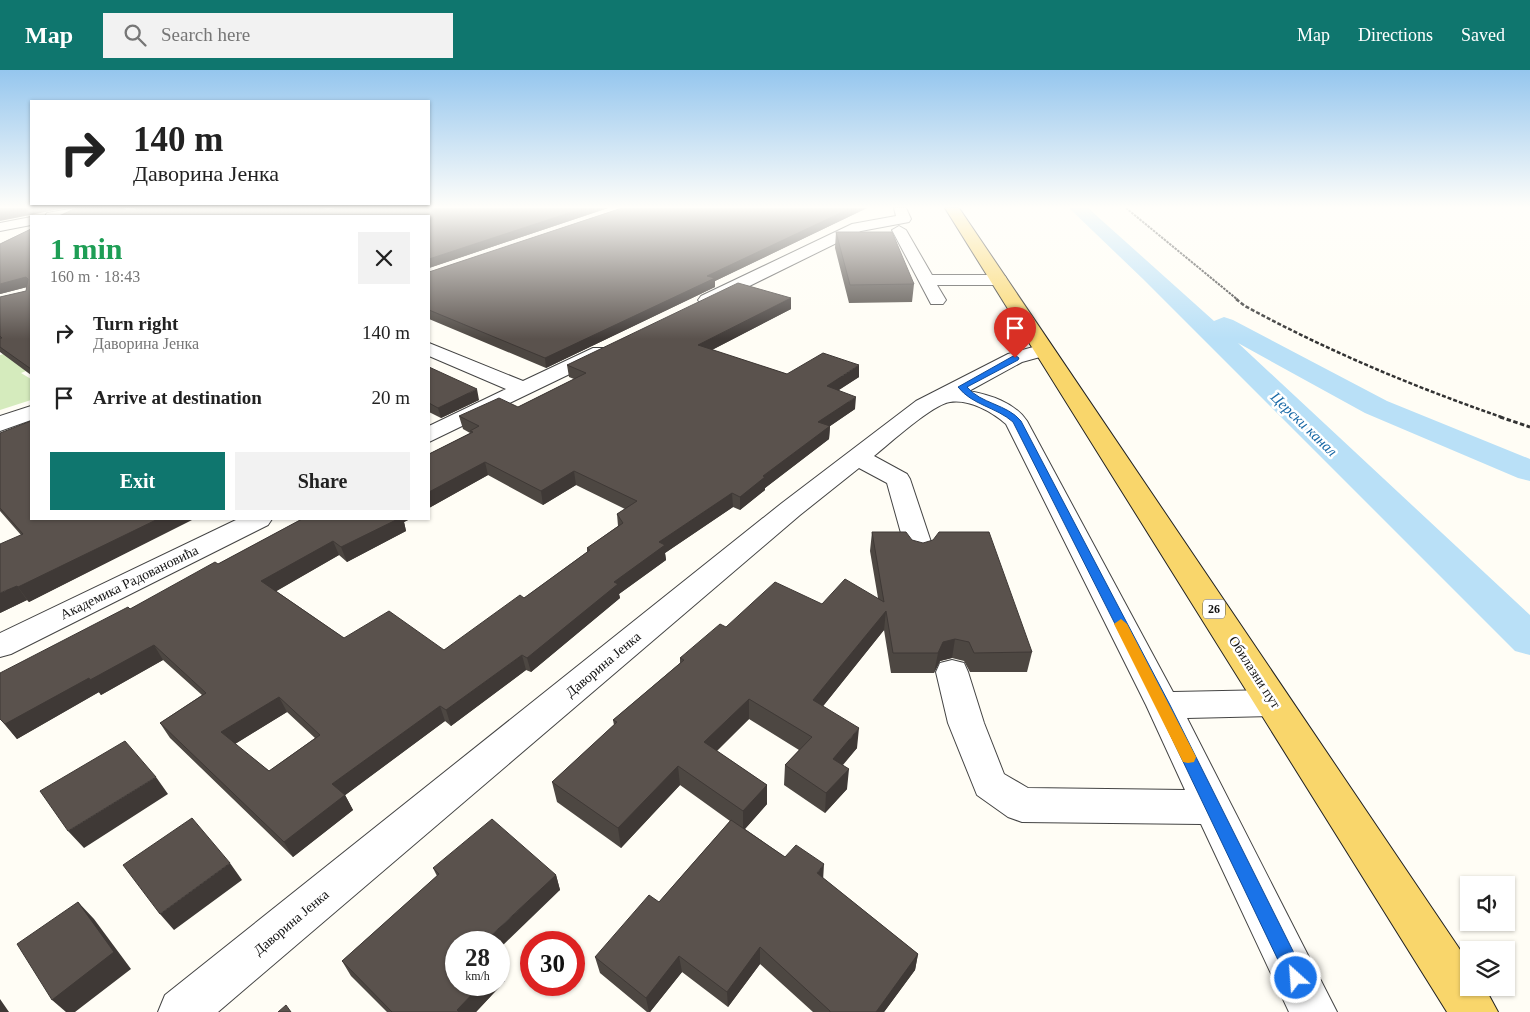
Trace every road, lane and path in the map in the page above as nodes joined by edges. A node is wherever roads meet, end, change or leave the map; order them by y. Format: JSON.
{"nodes":[{"id":1,"x":806,"y":252,"type":"edge"},
{"id":2,"x":911,"y":252,"type":"edge"},
{"id":3,"x":981,"y":252,"type":"edge"},
{"id":4,"x":1179,"y":252,"type":"edge"},
{"id":5,"x":926,"y":280,"type":"junction"},
{"id":6,"x":999,"y":280,"type":"junction"},
{"id":7,"x":937,"y":300,"type":"dead end"},
{"id":8,"x":691,"y":308,"type":"edge"},
{"id":9,"x":612,"y":346,"type":"edge"},
{"id":10,"x":430,"y":350,"type":"edge"},
{"id":11,"x":1044,"y":350,"type":"junction"},
{"id":12,"x":524,"y":388,"type":"junction"},
{"id":13,"x":960,"y":393,"type":"junction"},
{"id":14,"x":30,"y":413,"type":"edge"},
{"id":15,"x":0,"y":424,"type":"edge"},
{"id":16,"x":1530,"y":426,"type":"edge"},
{"id":17,"x":430,"y":435,"type":"edge"},
{"id":18,"x":858,"y":457,"type":"junction"},
{"id":19,"x":257,"y":520,"type":"edge"},
{"id":20,"x":920,"y":551,"type":"edge"},
{"id":21,"x":0,"y":646,"type":"edge"},
{"id":22,"x":952,"y":672,"type":"dead end"},
{"id":23,"x":1274,"y":703,"type":"junction"},
{"id":24,"x":1163,"y":705,"type":"junction"},
{"id":25,"x":1213,"y":807,"type":"junction"},
{"id":26,"x":182,"y":1012,"type":"edge"},
{"id":27,"x":1313,"y":1012,"type":"edge"},
{"id":28,"x":1474,"y":1012,"type":"edge"}],
"edges":[{"from":1,"to":8,"type":"street"},
{"from":2,"to":5,"type":"street"},
{"from":3,"to":6,"type":"main road","name":"Обилазни пут","number":"26"},
{"from":4,"to":16,"type":"path"},
{"from":5,"to":6,"type":"street"},
{"from":5,"to":7,"type":"street"},
{"from":6,"to":11,"type":"main road","name":"Обилазни пут","number":"26"},
{"from":9,"to":12,"type":"street"},
{"from":10,"to":12,"type":"street"},
{"from":11,"to":13,"type":"street","name":"Даворина Јенка"},
{"from":11,"to":23,"type":"main road","name":"Обилазни пут","number":"26"},
{"from":12,"to":17,"type":"street"},
{"from":13,"to":18,"type":"street","name":"Даворина Јенка"},
{"from":13,"to":24,"type":"street"},
{"from":14,"to":15,"type":"street"},
{"from":18,"to":20,"type":"street"},
{"from":18,"to":26,"type":"street","name":"Даворина Јенка"},
{"from":19,"to":21,"type":"street","name":"Академика Радовановића"},
{"from":22,"to":25,"type":"street"},
{"from":23,"to":24,"type":"street"},
{"from":23,"to":28,"type":"main road","name":"Обилазни пут","number":"26"},
{"from":24,"to":25,"type":"street"},
{"from":25,"to":27,"type":"street"}]}
